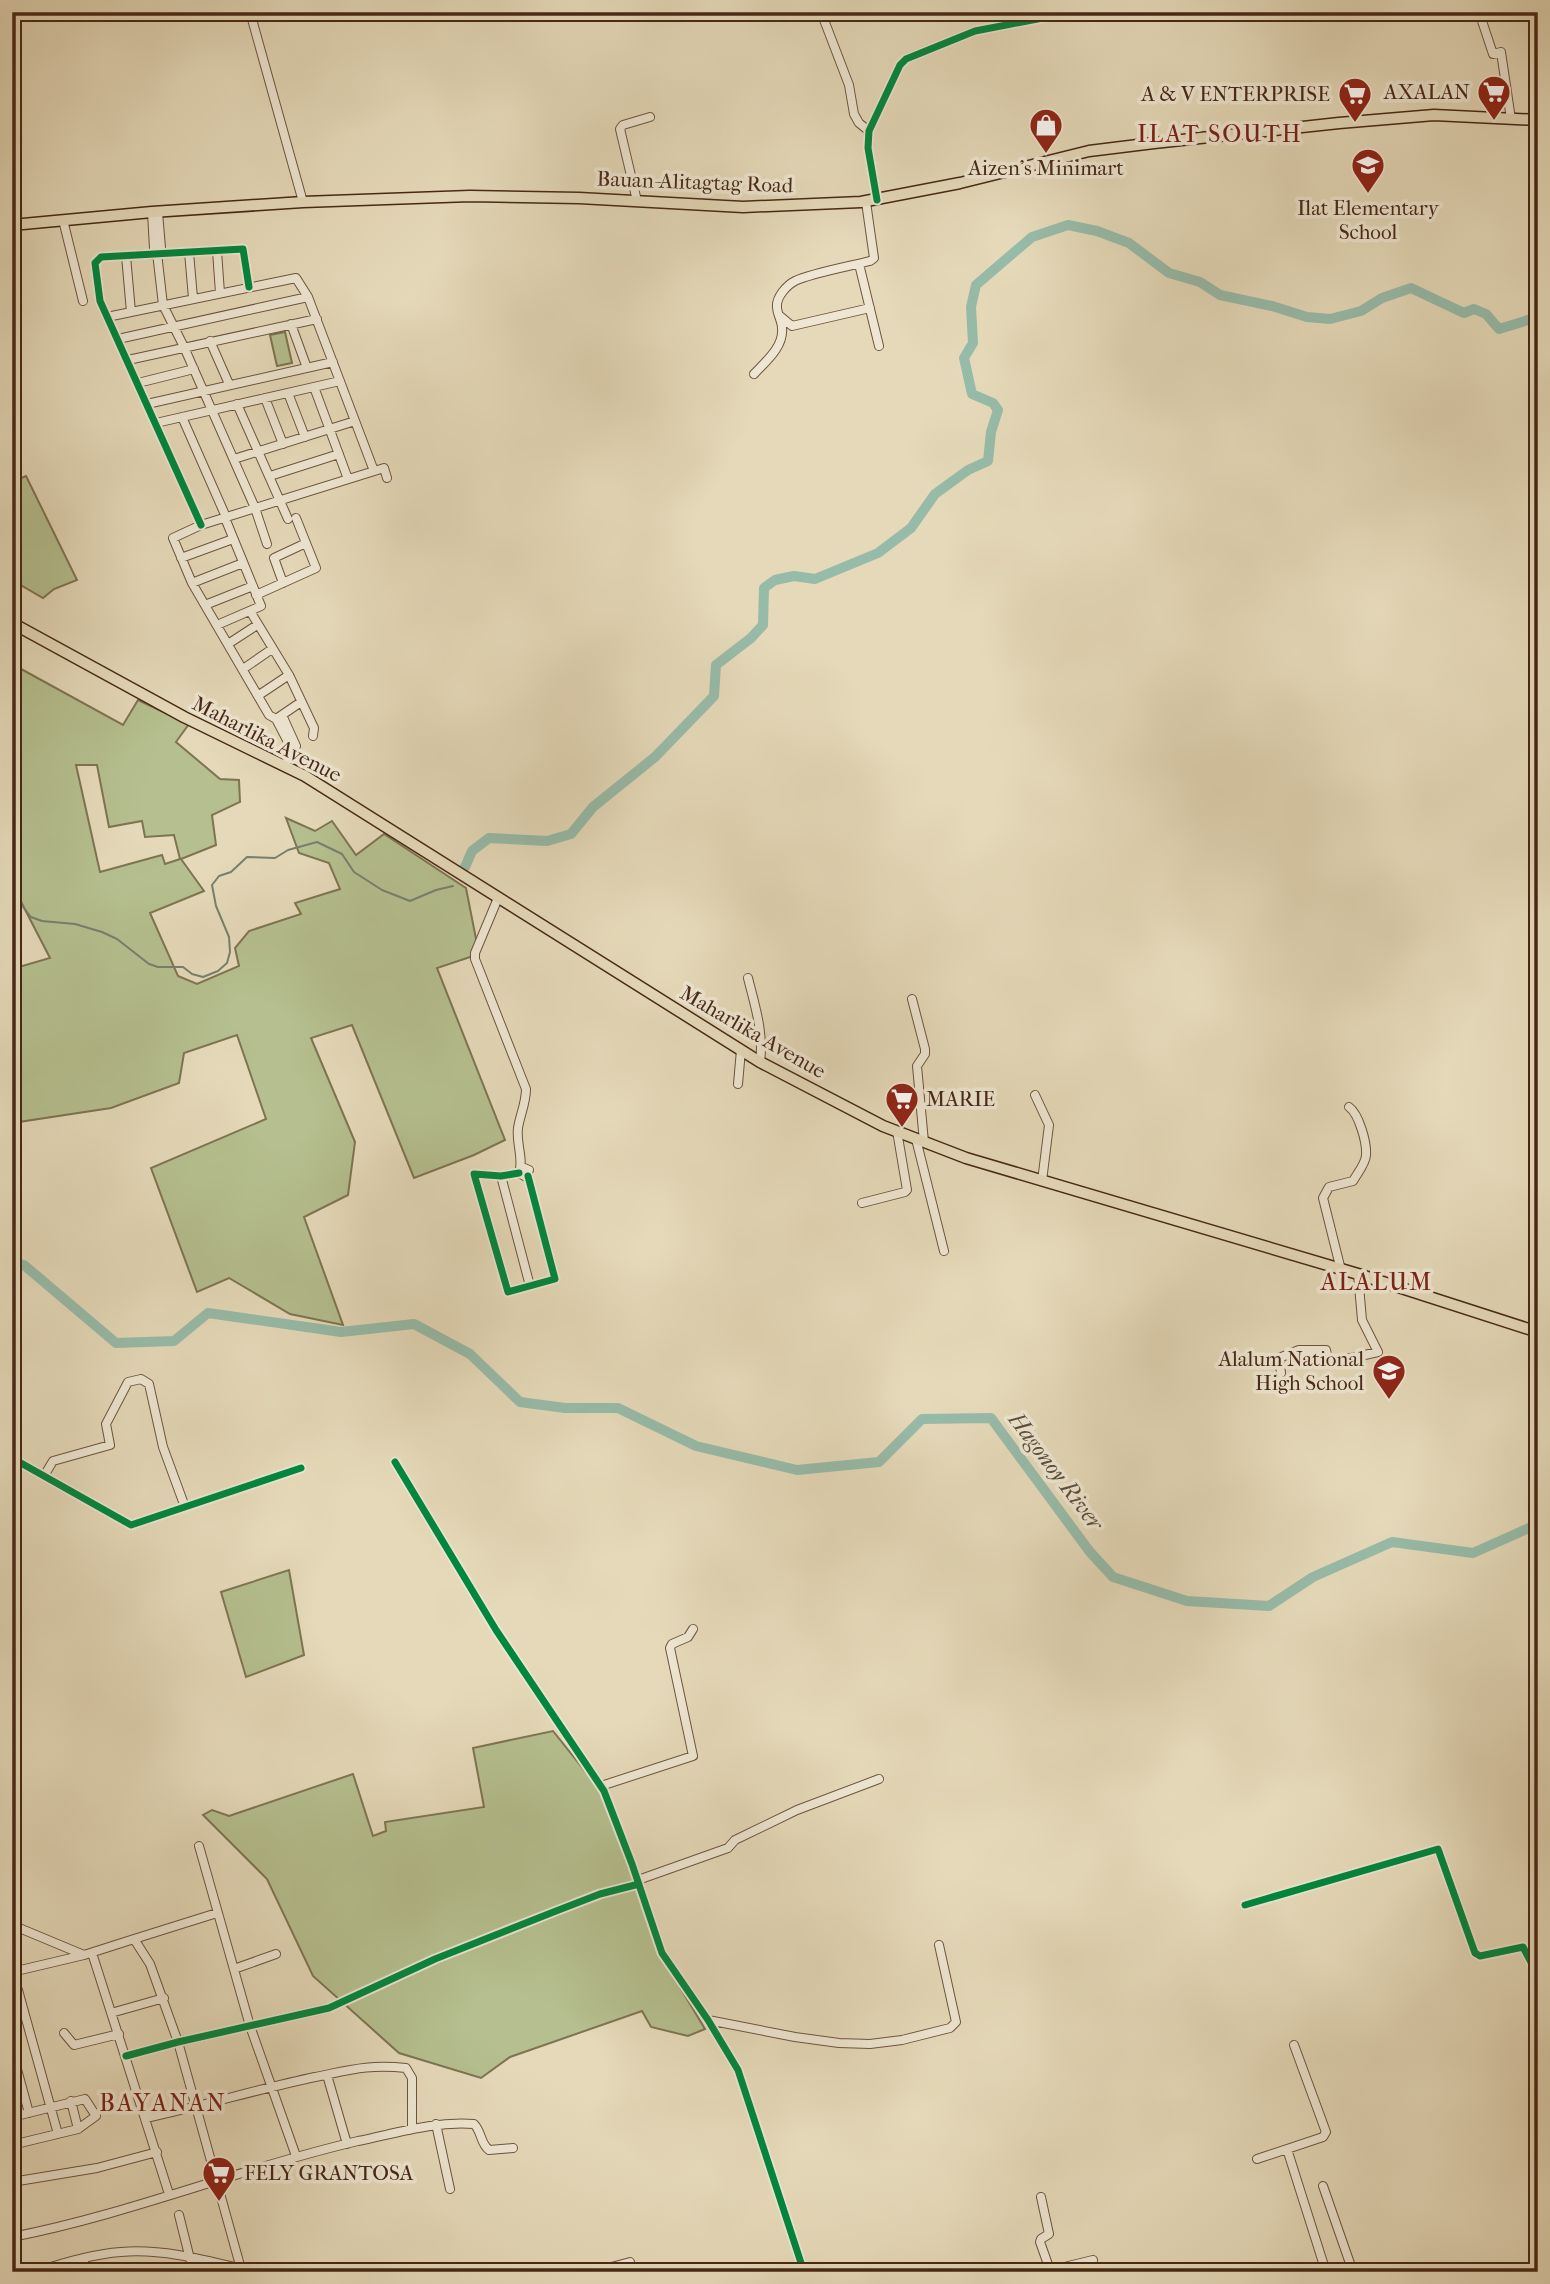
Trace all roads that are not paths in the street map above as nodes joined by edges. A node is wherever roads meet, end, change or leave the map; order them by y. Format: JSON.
{"nodes":[{"id":1,"x":250,"y":12,"type":"edge"},
{"id":2,"x":821,"y":12,"type":"edge"},
{"id":3,"x":1060,"y":12,"type":"edge"},
{"id":4,"x":1479,"y":12,"type":"edge"},
{"id":5,"x":650,"y":117,"type":"dead end"},
{"id":6,"x":1511,"y":119,"type":"junction"},
{"id":7,"x":1538,"y":120,"type":"edge"},
{"id":8,"x":869,"y":131,"type":"junction"},
{"id":9,"x":637,"y":201,"type":"junction"},
{"id":10,"x":872,"y":201,"type":"junction"},
{"id":11,"x":303,"y":202,"type":"junction"},
{"id":12,"x":155,"y":212,"type":"junction"},
{"id":13,"x":63,"y":220,"type":"junction"},
{"id":14,"x":12,"y":225,"type":"edge"},
{"id":15,"x":217,"y":251,"type":"junction"},
{"id":16,"x":189,"y":252,"type":"junction"},
{"id":17,"x":157,"y":253,"type":"junction"},
{"id":18,"x":126,"y":256,"type":"junction"},
{"id":19,"x":859,"y":264,"type":"junction"},
{"id":20,"x":249,"y":287,"type":"junction"},
{"id":21,"x":220,"y":293,"type":"junction"},
{"id":22,"x":192,"y":298,"type":"junction"},
{"id":23,"x":309,"y":298,"type":"junction"},
{"id":24,"x":83,"y":300,"type":"dead end"},
{"id":25,"x":163,"y":304,"type":"junction"},
{"id":26,"x":870,"y":309,"type":"junction"},
{"id":27,"x":131,"y":312,"type":"junction"},
{"id":28,"x":780,"y":316,"type":"junction"},
{"id":29,"x":107,"y":317,"type":"junction"},
{"id":30,"x":317,"y":319,"type":"junction"},
{"id":31,"x":291,"y":324,"type":"junction"},
{"id":32,"x":173,"y":328,"type":"junction"},
{"id":33,"x":118,"y":339,"type":"junction"},
{"id":34,"x":210,"y":341,"type":"junction"},
{"id":35,"x":879,"y":346,"type":"dead end"},
{"id":36,"x":184,"y":347,"type":"junction"},
{"id":37,"x":128,"y":360,"type":"junction"},
{"id":38,"x":333,"y":362,"type":"junction"},
{"id":39,"x":307,"y":368,"type":"junction"},
{"id":40,"x":194,"y":369,"type":"junction"},
{"id":41,"x":754,"y":374,"type":"dead end"},
{"id":42,"x":340,"y":381,"type":"junction"},
{"id":43,"x":138,"y":383,"type":"junction"},
{"id":44,"x":229,"y":384,"type":"junction"},
{"id":45,"x":314,"y":387,"type":"junction"},
{"id":46,"x":203,"y":390,"type":"junction"},
{"id":47,"x":288,"y":393,"type":"junction"},
{"id":48,"x":265,"y":398,"type":"junction"},
{"id":49,"x":147,"y":404,"type":"junction"},
{"id":50,"x":237,"y":404,"type":"junction"},
{"id":51,"x":212,"y":410,"type":"junction"},
{"id":52,"x":182,"y":417,"type":"junction"},
{"id":53,"x":355,"y":421,"type":"junction"},
{"id":54,"x":156,"y":423,"type":"junction"},
{"id":55,"x":329,"y":429,"type":"junction"},
{"id":56,"x":305,"y":437,"type":"junction"},
{"id":57,"x":283,"y":444,"type":"junction"},
{"id":58,"x":259,"y":451,"type":"junction"},
{"id":59,"x":339,"y":454,"type":"junction"},
{"id":60,"x":234,"y":459,"type":"junction"},
{"id":61,"x":374,"y":471,"type":"junction"},
{"id":62,"x":270,"y":476,"type":"junction"},
{"id":63,"x":387,"y":478,"type":"dead end"},
{"id":64,"x":348,"y":479,"type":"junction"},
{"id":65,"x":281,"y":499,"type":"junction"},
{"id":66,"x":255,"y":508,"type":"junction"},
{"id":67,"x":225,"y":518,"type":"junction"},
{"id":68,"x":201,"y":525,"type":"junction"},
{"id":69,"x":233,"y":539,"type":"junction"},
{"id":70,"x":306,"y":543,"type":"junction"},
{"id":71,"x":267,"y":544,"type":"dead end"},
{"id":72,"x":181,"y":558,"type":"junction"},
{"id":73,"x":243,"y":563,"type":"junction"},
{"id":74,"x":192,"y":583,"type":"junction"},
{"id":75,"x":284,"y":583,"type":"junction"},
{"id":76,"x":253,"y":586,"type":"junction"},
{"id":77,"x":256,"y":595,"type":"junction"},
{"id":78,"x":205,"y":605,"type":"junction"},
{"id":79,"x":250,"y":611,"type":"junction"},
{"id":80,"x":12,"y":623,"type":"edge"},
{"id":81,"x":217,"y":625,"type":"junction"},
{"id":82,"x":257,"y":625,"type":"junction"},
{"id":83,"x":228,"y":644,"type":"junction"},
{"id":84,"x":272,"y":649,"type":"junction"},
{"id":85,"x":243,"y":670,"type":"junction"},
{"id":86,"x":289,"y":675,"type":"junction"},
{"id":87,"x":258,"y":695,"type":"junction"},
{"id":88,"x":301,"y":702,"type":"junction"},
{"id":89,"x":279,"y":717,"type":"junction"},
{"id":90,"x":313,"y":736,"type":"dead end"},
{"id":91,"x":285,"y":766,"type":"junction"},
{"id":92,"x":498,"y":898,"type":"junction"},
{"id":93,"x":748,"y":978,"type":"dead end"},
{"id":94,"x":912,"y":999,"type":"dead end"},
{"id":95,"x":741,"y":1051,"type":"junction"},
{"id":96,"x":760,"y":1062,"type":"junction"},
{"id":97,"x":738,"y":1084,"type":"dead end"},
{"id":98,"x":1035,"y":1095,"type":"dead end"},
{"id":99,"x":1349,"y":1107,"type":"dead end"},
{"id":100,"x":897,"y":1131,"type":"junction"},
{"id":101,"x":920,"y":1140,"type":"junction"},
{"id":102,"x":523,"y":1172,"type":"junction"},
{"id":103,"x":501,"y":1176,"type":"junction"},
{"id":104,"x":1042,"y":1181,"type":"junction"},
{"id":105,"x":862,"y":1203,"type":"dead end"},
{"id":106,"x":944,"y":1251,"type":"dead end"},
{"id":107,"x":1341,"y":1270,"type":"junction"},
{"id":108,"x":1358,"y":1274,"type":"junction"},
{"id":109,"x":530,"y":1286,"type":"junction"},
{"id":110,"x":1538,"y":1332,"type":"edge"},
{"id":111,"x":1281,"y":1373,"type":"dead end"},
{"id":112,"x":12,"y":1458,"type":"edge"},
{"id":113,"x":395,"y":1462,"type":"dead end"},
{"id":114,"x":301,"y":1468,"type":"dead end"},
{"id":115,"x":44,"y":1476,"type":"junction"},
{"id":116,"x":185,"y":1507,"type":"junction"},
{"id":117,"x":693,"y":1629,"type":"dead end"},
{"id":118,"x":879,"y":1779,"type":"dead end"},
{"id":119,"x":601,"y":1786,"type":"junction"},
{"id":120,"x":199,"y":1846,"type":"dead end"},
{"id":121,"x":638,"y":1882,"type":"junction"},
{"id":122,"x":1245,"y":1905,"type":"dead end"},
{"id":123,"x":217,"y":1913,"type":"junction"},
{"id":124,"x":12,"y":1924,"type":"edge"},
{"id":125,"x":134,"y":1939,"type":"junction"},
{"id":126,"x":939,"y":1945,"type":"dead end"},
{"id":127,"x":88,"y":1954,"type":"junction"},
{"id":128,"x":275,"y":1954,"type":"dead end"},
{"id":129,"x":1538,"y":1968,"type":"edge"},
{"id":130,"x":233,"y":1969,"type":"junction"},
{"id":131,"x":12,"y":1972,"type":"edge"},
{"id":132,"x":12,"y":1991,"type":"edge"},
{"id":133,"x":164,"y":1998,"type":"junction"},
{"id":134,"x":111,"y":2012,"type":"junction"},
{"id":135,"x":708,"y":2020,"type":"junction"},
{"id":136,"x":250,"y":2026,"type":"junction"},
{"id":137,"x":64,"y":2033,"type":"dead end"},
{"id":138,"x":118,"y":2034,"type":"junction"},
{"id":139,"x":178,"y":2042,"type":"junction"},
{"id":140,"x":1294,"y":2045,"type":"dead end"},
{"id":141,"x":12,"y":2051,"type":"edge"},
{"id":142,"x":126,"y":2056,"type":"junction"},
{"id":143,"x":327,"y":2075,"type":"junction"},
{"id":144,"x":271,"y":2086,"type":"junction"},
{"id":145,"x":71,"y":2101,"type":"junction"},
{"id":146,"x":51,"y":2107,"type":"junction"},
{"id":147,"x":198,"y":2107,"type":"junction"},
{"id":148,"x":29,"y":2113,"type":"junction"},
{"id":149,"x":12,"y":2117,"type":"edge"},
{"id":150,"x":146,"y":2118,"type":"junction"},
{"id":151,"x":436,"y":2124,"type":"junction"},
{"id":152,"x":412,"y":2128,"type":"junction"},
{"id":153,"x":78,"y":2129,"type":"junction"},
{"id":154,"x":12,"y":2130,"type":"edge"},
{"id":155,"x":58,"y":2134,"type":"junction"},
{"id":156,"x":347,"y":2144,"type":"junction"},
{"id":157,"x":513,"y":2148,"type":"dead end"},
{"id":158,"x":1287,"y":2149,"type":"junction"},
{"id":159,"x":157,"y":2152,"type":"junction"},
{"id":160,"x":296,"y":2156,"type":"junction"},
{"id":161,"x":1257,"y":2159,"type":"dead end"},
{"id":162,"x":217,"y":2181,"type":"junction"},
{"id":163,"x":12,"y":2182,"type":"edge"},
{"id":164,"x":1323,"y":2186,"type":"dead end"},
{"id":165,"x":450,"y":2189,"type":"dead end"},
{"id":166,"x":169,"y":2194,"type":"junction"},
{"id":167,"x":1041,"y":2197,"type":"dead end"},
{"id":168,"x":179,"y":2215,"type":"dead end"},
{"id":169,"x":13,"y":2234,"type":"edge"},
{"id":170,"x":83,"y":2259,"type":"junction"},
{"id":171,"x":190,"y":2259,"type":"junction"},
{"id":172,"x":1093,"y":2260,"type":"dead end"},
{"id":173,"x":630,"y":2262,"type":"dead end"},
{"id":174,"x":55,"y":2269,"type":"edge"},
{"id":175,"x":241,"y":2269,"type":"junction"},
{"id":176,"x":1047,"y":2271,"type":"edge"},
{"id":177,"x":36,"y":2272,"type":"edge"},
{"id":178,"x":87,"y":2272,"type":"edge"},
{"id":179,"x":254,"y":2272,"type":"edge"},
{"id":180,"x":593,"y":2272,"type":"edge"},
{"id":181,"x":804,"y":2272,"type":"edge"},
{"id":182,"x":1326,"y":2272,"type":"edge"},
{"id":183,"x":1353,"y":2272,"type":"edge"}],
"edges":[{"from":1,"to":11,"type":"street"},
{"from":2,"to":8,"type":"street"},
{"from":3,"to":8,"type":"street"},
{"from":4,"to":6,"type":"street"},
{"from":5,"to":9,"type":"street"},
{"from":6,"to":7,"type":"main road","name":"Bauan-Alitagtag Road"},
{"from":6,"to":10,"type":"main road","name":"Bauan-Alitagtag Road"},
{"from":8,"to":10,"type":"street"},
{"from":9,"to":10,"type":"main road","name":"Bauan-Alitagtag Road"},
{"from":9,"to":11,"type":"main road","name":"Bauan-Alitagtag Road"},
{"from":10,"to":19,"type":"street"},
{"from":11,"to":12,"type":"main road","name":"Bauan-Alitagtag Road"},
{"from":12,"to":13,"type":"main road","name":"Bauan-Alitagtag Road"},
{"from":12,"to":17,"type":"street"},
{"from":13,"to":14,"type":"main road","name":"Bauan-Alitagtag Road"},
{"from":13,"to":24,"type":"street"},
{"from":15,"to":16,"type":"street"},
{"from":15,"to":20,"type":"street"},
{"from":15,"to":21,"type":"street"},
{"from":16,"to":17,"type":"street"},
{"from":16,"to":22,"type":"street"},
{"from":17,"to":18,"type":"street"},
{"from":17,"to":25,"type":"street"},
{"from":18,"to":27,"type":"street"},
{"from":18,"to":29,"type":"street"},
{"from":19,"to":26,"type":"street"},
{"from":19,"to":28,"type":"street"},
{"from":20,"to":21,"type":"street"},
{"from":20,"to":23,"type":"street"},
{"from":21,"to":22,"type":"street"},
{"from":22,"to":25,"type":"street"},
{"from":23,"to":30,"type":"street"},
{"from":23,"to":32,"type":"street"},
{"from":25,"to":27,"type":"street"},
{"from":25,"to":32,"type":"street"},
{"from":26,"to":28,"type":"street"},
{"from":26,"to":35,"type":"street"},
{"from":27,"to":29,"type":"street"},
{"from":28,"to":41,"type":"street"},
{"from":29,"to":33,"type":"street"},
{"from":30,"to":31,"type":"street"},
{"from":30,"to":38,"type":"street"},
{"from":31,"to":34,"type":"street"},
{"from":31,"to":39,"type":"street"},
{"from":32,"to":33,"type":"street"},
{"from":32,"to":36,"type":"street"},
{"from":33,"to":37,"type":"street"},
{"from":34,"to":36,"type":"street"},
{"from":34,"to":44,"type":"street"},
{"from":36,"to":37,"type":"street"},
{"from":36,"to":40,"type":"street"},
{"from":37,"to":43,"type":"street"},
{"from":38,"to":39,"type":"street"},
{"from":38,"to":42,"type":"street"},
{"from":39,"to":44,"type":"street"},
{"from":40,"to":43,"type":"street"},
{"from":40,"to":46,"type":"street"},
{"from":42,"to":45,"type":"street"},
{"from":42,"to":53,"type":"street"},
{"from":43,"to":49,"type":"street"},
{"from":44,"to":46,"type":"street"},
{"from":45,"to":47,"type":"street"},
{"from":45,"to":55,"type":"street"},
{"from":46,"to":49,"type":"street"},
{"from":46,"to":51,"type":"street"},
{"from":47,"to":48,"type":"street"},
{"from":47,"to":56,"type":"street"},
{"from":48,"to":50,"type":"street"},
{"from":48,"to":57,"type":"street"},
{"from":49,"to":54,"type":"street"},
{"from":50,"to":51,"type":"street"},
{"from":50,"to":58,"type":"street"},
{"from":51,"to":52,"type":"street"},
{"from":51,"to":60,"type":"street"},
{"from":52,"to":54,"type":"street"},
{"from":52,"to":67,"type":"street"},
{"from":53,"to":55,"type":"street"},
{"from":53,"to":61,"type":"street"},
{"from":54,"to":68,"type":"street"},
{"from":55,"to":56,"type":"street"},
{"from":55,"to":59,"type":"street"},
{"from":56,"to":57,"type":"street"},
{"from":57,"to":58,"type":"street"},
{"from":58,"to":60,"type":"street"},
{"from":58,"to":62,"type":"street"},
{"from":59,"to":62,"type":"street"},
{"from":59,"to":64,"type":"street"},
{"from":60,"to":66,"type":"street"},
{"from":61,"to":63,"type":"street"},
{"from":61,"to":64,"type":"street"},
{"from":62,"to":65,"type":"street"},
{"from":64,"to":65,"type":"street"},
{"from":65,"to":66,"type":"street"},
{"from":65,"to":70,"type":"street"},
{"from":66,"to":67,"type":"street"},
{"from":66,"to":71,"type":"street"},
{"from":67,"to":68,"type":"street"},
{"from":67,"to":69,"type":"street"},
{"from":68,"to":72,"type":"street"},
{"from":69,"to":72,"type":"street"},
{"from":69,"to":73,"type":"street"},
{"from":70,"to":75,"type":"street"},
{"from":70,"to":75,"type":"street"},
{"from":72,"to":74,"type":"street"},
{"from":73,"to":74,"type":"street"},
{"from":73,"to":76,"type":"street"},
{"from":74,"to":78,"type":"street"},
{"from":75,"to":77,"type":"street"},
{"from":76,"to":77,"type":"street"},
{"from":76,"to":78,"type":"street"},
{"from":77,"to":79,"type":"street"},
{"from":78,"to":81,"type":"street"},
{"from":79,"to":81,"type":"street"},
{"from":79,"to":82,"type":"street"},
{"from":80,"to":91,"type":"main road","name":"Maharlika Avenue"},
{"from":81,"to":83,"type":"street"},
{"from":82,"to":83,"type":"street"},
{"from":82,"to":84,"type":"street"},
{"from":83,"to":85,"type":"street"},
{"from":84,"to":85,"type":"street"},
{"from":84,"to":86,"type":"street"},
{"from":85,"to":87,"type":"street"},
{"from":86,"to":87,"type":"street"},
{"from":86,"to":88,"type":"street"},
{"from":87,"to":89,"type":"street"},
{"from":88,"to":89,"type":"street"},
{"from":88,"to":90,"type":"street"},
{"from":89,"to":91,"type":"street"},
{"from":91,"to":92,"type":"main road","name":"Maharlika Avenue"},
{"from":92,"to":95,"type":"main road","name":"Maharlika Avenue"},
{"from":92,"to":102,"type":"street"},
{"from":93,"to":96,"type":"street"},
{"from":94,"to":101,"type":"street"},
{"from":95,"to":96,"type":"main road","name":"Maharlika Avenue"},
{"from":95,"to":97,"type":"street"},
{"from":96,"to":100,"type":"main road","name":"Maharlika Avenue"},
{"from":98,"to":104,"type":"street"},
{"from":99,"to":107,"type":"street"},
{"from":100,"to":101,"type":"main road","name":"Maharlika Avenue"},
{"from":100,"to":105,"type":"street"},
{"from":101,"to":104,"type":"main road","name":"Maharlika Avenue"},
{"from":101,"to":106,"type":"street"},
{"from":102,"to":103,"type":"street"},
{"from":102,"to":109,"type":"street"},
{"from":103,"to":109,"type":"street"},
{"from":103,"to":109,"type":"street"},
{"from":104,"to":107,"type":"main road","name":"Maharlika Avenue"},
{"from":107,"to":108,"type":"main road","name":"Maharlika Avenue"},
{"from":108,"to":110,"type":"main road","name":"Maharlika Avenue"},
{"from":108,"to":111,"type":"street"},
{"from":112,"to":115,"type":"street"},
{"from":113,"to":119,"type":"street"},
{"from":114,"to":116,"type":"street"},
{"from":115,"to":116,"type":"street"},
{"from":115,"to":116,"type":"street"},
{"from":117,"to":119,"type":"street"},
{"from":118,"to":121,"type":"street"},
{"from":119,"to":121,"type":"street"},
{"from":120,"to":123,"type":"street"},
{"from":121,"to":135,"type":"street"},
{"from":121,"to":136,"type":"street"},
{"from":122,"to":129,"type":"street"},
{"from":123,"to":125,"type":"street"},
{"from":123,"to":130,"type":"street"},
{"from":124,"to":127,"type":"street"},
{"from":125,"to":127,"type":"street"},
{"from":125,"to":133,"type":"street"},
{"from":126,"to":135,"type":"street"},
{"from":127,"to":131,"type":"street"},
{"from":127,"to":134,"type":"street"},
{"from":128,"to":130,"type":"street"},
{"from":130,"to":136,"type":"street"},
{"from":132,"to":146,"type":"street"},
{"from":133,"to":134,"type":"street"},
{"from":133,"to":139,"type":"street"},
{"from":134,"to":138,"type":"street"},
{"from":135,"to":181,"type":"street"},
{"from":136,"to":139,"type":"street"},
{"from":136,"to":144,"type":"street"},
{"from":137,"to":138,"type":"street"},
{"from":138,"to":142,"type":"street"},
{"from":139,"to":142,"type":"street"},
{"from":139,"to":147,"type":"street"},
{"from":140,"to":158,"type":"street"},
{"from":141,"to":148,"type":"street"},
{"from":142,"to":150,"type":"street"},
{"from":143,"to":144,"type":"street"},
{"from":143,"to":152,"type":"street"},
{"from":143,"to":156,"type":"street"},
{"from":144,"to":147,"type":"street"},
{"from":144,"to":160,"type":"street"},
{"from":145,"to":146,"type":"street"},
{"from":145,"to":153,"type":"street"},
{"from":145,"to":153,"type":"street"},
{"from":146,"to":148,"type":"street"},
{"from":146,"to":155,"type":"street"},
{"from":147,"to":150,"type":"street"},
{"from":147,"to":162,"type":"street"},
{"from":148,"to":149,"type":"street"},
{"from":150,"to":159,"type":"street"},
{"from":151,"to":152,"type":"street"},
{"from":151,"to":157,"type":"street"},
{"from":151,"to":165,"type":"street"},
{"from":152,"to":156,"type":"street"},
{"from":153,"to":155,"type":"street"},
{"from":154,"to":155,"type":"street"},
{"from":156,"to":160,"type":"street"},
{"from":158,"to":161,"type":"street"},
{"from":158,"to":182,"type":"street"},
{"from":159,"to":163,"type":"street"},
{"from":159,"to":166,"type":"street"},
{"from":160,"to":162,"type":"street"},
{"from":162,"to":166,"type":"street"},
{"from":162,"to":175,"type":"street"},
{"from":164,"to":183,"type":"street"},
{"from":166,"to":169,"type":"street"},
{"from":167,"to":176,"type":"street"},
{"from":168,"to":171,"type":"street"},
{"from":170,"to":171,"type":"street"},
{"from":170,"to":174,"type":"street"},
{"from":170,"to":178,"type":"street"},
{"from":171,"to":175,"type":"street"},
{"from":172,"to":176,"type":"street"},
{"from":173,"to":180,"type":"street"},
{"from":174,"to":177,"type":"street"},
{"from":175,"to":179,"type":"street"}]}
